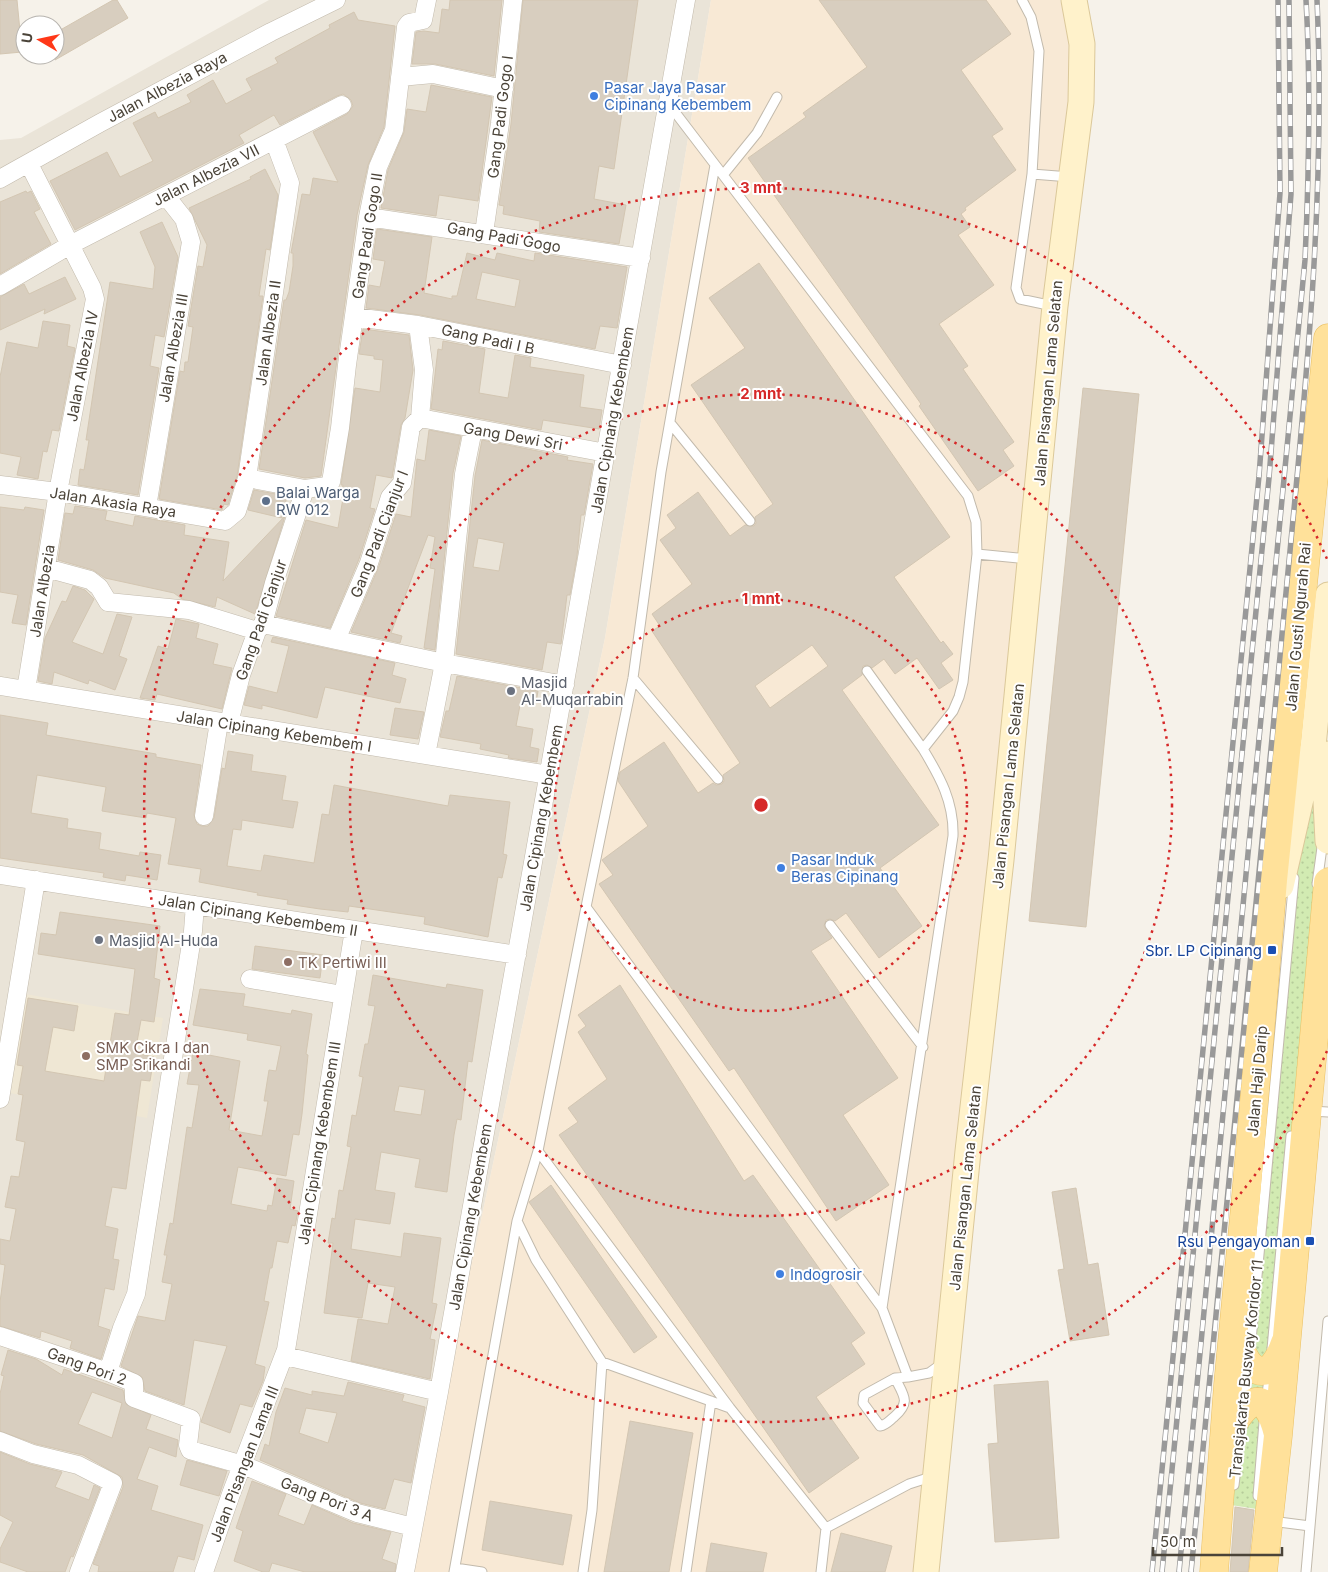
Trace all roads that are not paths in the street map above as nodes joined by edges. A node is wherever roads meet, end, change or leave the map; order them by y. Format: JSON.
{"nodes":[{"id":1,"x":336,"y":0,"type":"edge"},
{"id":2,"x":427,"y":0,"type":"edge"},
{"id":3,"x":513,"y":0,"type":"edge"},
{"id":4,"x":686,"y":0,"type":"edge"},
{"id":5,"x":1022,"y":0,"type":"edge"},
{"id":6,"x":1074,"y":0,"type":"edge"},
{"id":7,"x":400,"y":77,"type":"junction"},
{"id":8,"x":504,"y":89,"type":"junction"},
{"id":9,"x":777,"y":97,"type":"dead end"},
{"id":10,"x":668,"y":103,"type":"junction"},
{"id":11,"x":342,"y":105,"type":"dead end"},
{"id":12,"x":274,"y":140,"type":"junction"},
{"id":13,"x":29,"y":164,"type":"junction"},
{"id":14,"x":715,"y":165,"type":"junction"},
{"id":15,"x":1032,"y":174,"type":"junction"},
{"id":16,"x":723,"y":175,"type":"junction"},
{"id":17,"x":1070,"y":177,"type":"junction"},
{"id":18,"x":0,"y":180,"type":"edge"},
{"id":19,"x":166,"y":196,"type":"junction"},
{"id":20,"x":368,"y":217,"type":"junction"},
{"id":21,"x":484,"y":233,"type":"junction"},
{"id":22,"x":70,"y":245,"type":"junction"},
{"id":23,"x":641,"y":258,"type":"junction"},
{"id":24,"x":0,"y":286,"type":"edge"},
{"id":25,"x":1055,"y":306,"type":"junction"},
{"id":26,"x":354,"y":318,"type":"junction"},
{"id":27,"x":418,"y":325,"type":"junction"},
{"id":28,"x":1328,"y":338,"type":"edge"},
{"id":29,"x":622,"y":365,"type":"junction"},
{"id":30,"x":420,"y":418,"type":"junction"},
{"id":31,"x":671,"y":424,"type":"junction"},
{"id":32,"x":473,"y":429,"type":"junction"},
{"id":33,"x":606,"y":454,"type":"junction"},
{"id":34,"x":247,"y":478,"type":"junction"},
{"id":35,"x":0,"y":485,"type":"edge"},
{"id":36,"x":305,"y":489,"type":"junction"},
{"id":37,"x":58,"y":492,"type":"junction"},
{"id":38,"x":147,"y":506,"type":"junction"},
{"id":39,"x":225,"y":521,"type":"joint"},
{"id":40,"x":750,"y":521,"type":"dead end"},
{"id":41,"x":977,"y":554,"type":"junction"},
{"id":42,"x":1031,"y":559,"type":"junction"},
{"id":43,"x":46,"y":568,"type":"junction"},
{"id":44,"x":1328,"y":595,"type":"edge"},
{"id":45,"x":260,"y":628,"type":"junction"},
{"id":46,"x":336,"y":640,"type":"junction"},
{"id":47,"x":444,"y":663,"type":"junction"},
{"id":48,"x":867,"y":671,"type":"dead end"},
{"id":49,"x":633,"y":678,"type":"junction"},
{"id":50,"x":565,"y":685,"type":"junction"},
{"id":51,"x":0,"y":686,"type":"edge"},
{"id":52,"x":26,"y":690,"type":"junction"},
{"id":53,"x":224,"y":722,"type":"junction"},
{"id":54,"x":923,"y":749,"type":"junction"},
{"id":55,"x":1328,"y":754,"type":"edge"},
{"id":56,"x":426,"y":756,"type":"junction"},
{"id":57,"x":1297,"y":774,"type":"dead end"},
{"id":58,"x":548,"y":776,"type":"junction"},
{"id":59,"x":718,"y":779,"type":"dead end"},
{"id":60,"x":1297,"y":810,"type":"junction"},
{"id":61,"x":204,"y":816,"type":"dead end"},
{"id":62,"x":1327,"y":826,"type":"edge"},
{"id":63,"x":0,"y":875,"type":"edge"},
{"id":64,"x":36,"y":880,"type":"junction"},
{"id":65,"x":1322,"y":888,"type":"edge"},
{"id":66,"x":195,"y":905,"type":"junction"},
{"id":67,"x":586,"y":908,"type":"junction"},
{"id":68,"x":1271,"y":916,"type":"junction"},
{"id":69,"x":830,"y":925,"type":"dead end"},
{"id":70,"x":354,"y":930,"type":"junction"},
{"id":71,"x":517,"y":955,"type":"junction"},
{"id":72,"x":250,"y":979,"type":"dead end"},
{"id":73,"x":1324,"y":980,"type":"edge"},
{"id":74,"x":343,"y":995,"type":"junction"},
{"id":75,"x":923,"y":1047,"type":"junction"},
{"id":76,"x":0,"y":1099,"type":"edge"},
{"id":77,"x":1309,"y":1115,"type":"edge"},
{"id":78,"x":538,"y":1151,"type":"junction"},
{"id":79,"x":517,"y":1221,"type":"junction"},
{"id":80,"x":882,"y":1308,"type":"junction"},
{"id":81,"x":1328,"y":1321,"type":"edge"},
{"id":82,"x":0,"y":1336,"type":"edge"},
{"id":83,"x":1234,"y":1336,"type":"junction"},
{"id":84,"x":1287,"y":1339,"type":"junction"},
{"id":85,"x":285,"y":1356,"type":"junction"},
{"id":86,"x":949,"y":1359,"type":"junction"},
{"id":87,"x":602,"y":1362,"type":"junction"},
{"id":88,"x":1260,"y":1366,"type":"junction"},
{"id":89,"x":108,"y":1372,"type":"junction"},
{"id":90,"x":908,"y":1377,"type":"junction"},
{"id":91,"x":895,"y":1378,"type":"junction"},
{"id":92,"x":439,"y":1392,"type":"junction"},
{"id":93,"x":712,"y":1402,"type":"junction"},
{"id":94,"x":1255,"y":1407,"type":"junction"},
{"id":95,"x":730,"y":1408,"type":"junction"},
{"id":96,"x":1278,"y":1436,"type":"junction"},
{"id":97,"x":1226,"y":1437,"type":"junction"},
{"id":98,"x":0,"y":1441,"type":"edge"},
{"id":99,"x":243,"y":1465,"type":"junction"},
{"id":100,"x":936,"y":1475,"type":"junction"},
{"id":101,"x":1232,"y":1496,"type":"dead end"},
{"id":102,"x":1262,"y":1515,"type":"junction"},
{"id":103,"x":1310,"y":1526,"type":"junction"},
{"id":104,"x":413,"y":1527,"type":"junction"},
{"id":105,"x":826,"y":1528,"type":"junction"},
{"id":106,"x":455,"y":1570,"type":"edge"},
{"id":107,"x":79,"y":1572,"type":"edge"},
{"id":108,"x":204,"y":1572,"type":"edge"},
{"id":109,"x":405,"y":1572,"type":"edge"},
{"id":110,"x":482,"y":1572,"type":"edge"},
{"id":111,"x":583,"y":1572,"type":"edge"},
{"id":112,"x":686,"y":1572,"type":"edge"},
{"id":113,"x":821,"y":1572,"type":"edge"},
{"id":114,"x":926,"y":1572,"type":"edge"},
{"id":115,"x":1214,"y":1572,"type":"edge"},
{"id":116,"x":1263,"y":1572,"type":"edge"},
{"id":117,"x":1306,"y":1572,"type":"edge"}],
"edges":[{"from":1,"to":13,"type":"street","name":"Jalan Albezia Raya"},
{"from":2,"to":7,"type":"street","name":"Gang Padi Gogo II"},
{"from":3,"to":8,"type":"street","name":"Gang Padi Gogo I"},
{"from":4,"to":10,"type":"street","name":"Jalan Cipinang Kebembem"},
{"from":5,"to":15,"type":"lane"},
{"from":6,"to":17,"type":"street","name":"Jalan Pisangan Lama Selatan"},
{"from":7,"to":8,"type":"street"},
{"from":7,"to":20,"type":"street","name":"Gang Padi Gogo II"},
{"from":8,"to":21,"type":"street","name":"Gang Padi Gogo I"},
{"from":9,"to":16,"type":"lane"},
{"from":10,"to":14,"type":"lane"},
{"from":10,"to":23,"type":"street","name":"Jalan Cipinang Kebembem"},
{"from":11,"to":12,"type":"street","name":"Jalan Albezia VII"},
{"from":12,"to":19,"type":"street","name":"Jalan Albezia VII"},
{"from":12,"to":34,"type":"street","name":"Jalan Albezia II"},
{"from":13,"to":18,"type":"street","name":"Jalan Albezia Raya"},
{"from":13,"to":22,"type":"street","name":"Jalan Albezia IV"},
{"from":14,"to":16,"type":"lane"},
{"from":14,"to":31,"type":"lane"},
{"from":15,"to":17,"type":"lane"},
{"from":15,"to":25,"type":"lane"},
{"from":16,"to":41,"type":"lane"},
{"from":17,"to":25,"type":"street","name":"Jalan Pisangan Lama Selatan"},
{"from":19,"to":22,"type":"street","name":"Jalan Albezia VII"},
{"from":19,"to":38,"type":"street","name":"Jalan Albezia III"},
{"from":20,"to":21,"type":"street","name":"Gang Padi Gogo"},
{"from":20,"to":26,"type":"street","name":"Gang Padi Gogo II"},
{"from":21,"to":23,"type":"street","name":"Gang Padi Gogo"},
{"from":22,"to":24,"type":"street","name":"Jalan Albezia VII"},
{"from":22,"to":37,"type":"street","name":"Jalan Albezia IV"},
{"from":23,"to":29,"type":"street","name":"Jalan Cipinang Kebembem"},
{"from":25,"to":42,"type":"street","name":"Jalan Pisangan Lama Selatan"},
{"from":26,"to":27,"type":"street","name":"Gang Padi I B"},
{"from":26,"to":36,"type":"street","name":"Gang Padi Gogo II"},
{"from":27,"to":29,"type":"street","name":"Gang Padi I B"},
{"from":27,"to":30,"type":"street","name":"Gang Padi Cianjur I"},
{"from":28,"to":68,"type":"main road","name":"Jalan I Gusti Ngurah Rai"},
{"from":29,"to":33,"type":"street","name":"Jalan Cipinang Kebembem"},
{"from":30,"to":32,"type":"street","name":"Gang Dewi Sri"},
{"from":30,"to":46,"type":"street","name":"Gang Padi Cianjur I"},
{"from":31,"to":40,"type":"lane"},
{"from":31,"to":49,"type":"lane"},
{"from":32,"to":33,"type":"street","name":"Gang Dewi Sri"},
{"from":32,"to":47,"type":"street"},
{"from":33,"to":50,"type":"street","name":"Jalan Cipinang Kebembem"},
{"from":34,"to":36,"type":"street"},
{"from":34,"to":39,"type":"street","name":"Jalan Albezia II"},
{"from":35,"to":37,"type":"street","name":"Jalan Akasia Raya"},
{"from":36,"to":45,"type":"street","name":"Gang Padi Cianjur"},
{"from":37,"to":38,"type":"street","name":"Jalan Akasia Raya"},
{"from":37,"to":43,"type":"street","name":"Jalan Albezia"},
{"from":38,"to":39,"type":"street","name":"Jalan Akasia Raya"},
{"from":41,"to":42,"type":"lane"},
{"from":41,"to":54,"type":"lane"},
{"from":42,"to":86,"type":"street","name":"Jalan Pisangan Lama Selatan"},
{"from":43,"to":45,"type":"street"},
{"from":43,"to":52,"type":"street","name":"Jalan Albezia"},
{"from":44,"to":60,"type":"street","name":"Jalan Haji Darip"},
{"from":45,"to":46,"type":"street"},
{"from":45,"to":53,"type":"street","name":"Gang Padi Cianjur"},
{"from":46,"to":47,"type":"street"},
{"from":47,"to":50,"type":"street"},
{"from":47,"to":56,"type":"street"},
{"from":48,"to":54,"type":"lane"},
{"from":49,"to":59,"type":"lane"},
{"from":49,"to":67,"type":"lane"},
{"from":50,"to":58,"type":"street","name":"Jalan Cipinang Kebembem"},
{"from":51,"to":52,"type":"street","name":"Jalan Cipinang Kebembem I"},
{"from":52,"to":53,"type":"street","name":"Jalan Cipinang Kebembem I"},
{"from":53,"to":56,"type":"street","name":"Jalan Cipinang Kebembem I"},
{"from":53,"to":61,"type":"street","name":"Gang Padi Cianjur"},
{"from":54,"to":75,"type":"lane"},
{"from":55,"to":62,"type":"street"},
{"from":56,"to":58,"type":"street","name":"Jalan Cipinang Kebembem I"},
{"from":57,"to":60,"type":"lane","name":"Transjakarta Busway Koridor 11"},
{"from":58,"to":71,"type":"street","name":"Jalan Cipinang Kebembem"},
{"from":60,"to":68,"type":"street","name":"Jalan Haji Darip"},
{"from":60,"to":88,"type":"lane","name":"Transjakarta Busway Koridor 11"},
{"from":62,"to":65,"type":"lane"},
{"from":63,"to":64,"type":"street","name":"Jalan Cipinang Kebembem II"},
{"from":64,"to":66,"type":"street","name":"Jalan Cipinang Kebembem II"},
{"from":64,"to":76,"type":"street"},
{"from":65,"to":73,"type":"main road"},
{"from":66,"to":70,"type":"street","name":"Jalan Cipinang Kebembem II"},
{"from":66,"to":89,"type":"street"},
{"from":67,"to":78,"type":"lane"},
{"from":67,"to":80,"type":"lane"},
{"from":68,"to":83,"type":"main road","name":"Jalan Haji Darip"},
{"from":69,"to":75,"type":"lane"},
{"from":70,"to":71,"type":"street","name":"Jalan Cipinang Kebembem II"},
{"from":70,"to":74,"type":"street","name":"Jalan Cipinang Kebembem III"},
{"from":71,"to":92,"type":"street","name":"Jalan Cipinang Kebembem"},
{"from":72,"to":74,"type":"street"},
{"from":73,"to":77,"type":"main road"},
{"from":74,"to":85,"type":"street","name":"Jalan Cipinang Kebembem III"},
{"from":75,"to":80,"type":"lane"},
{"from":77,"to":84,"type":"main road"},
{"from":77,"to":88,"type":"lane","name":"Transjakarta Busway Koridor 11"},
{"from":78,"to":79,"type":"lane"},
{"from":78,"to":95,"type":"lane"},
{"from":79,"to":87,"type":"lane"},
{"from":79,"to":106,"type":"lane"},
{"from":80,"to":90,"type":"lane"},
{"from":81,"to":103,"type":"lane"},
{"from":82,"to":89,"type":"street","name":"Gang Pori 2"},
{"from":83,"to":88,"type":"main road"},
{"from":83,"to":97,"type":"main road","name":"Jalan Haji Darip"},
{"from":84,"to":88,"type":"main road"},
{"from":84,"to":96,"type":"main road"},
{"from":85,"to":92,"type":"street"},
{"from":85,"to":99,"type":"street","name":"Jalan Pisangan Lama III"},
{"from":86,"to":90,"type":"lane"},
{"from":86,"to":100,"type":"street","name":"Jalan Pisangan Lama Selatan"},
{"from":87,"to":93,"type":"lane"},
{"from":87,"to":111,"type":"lane"},
{"from":88,"to":94,"type":"lane","name":"Transjakarta Busway Koridor 11"},
{"from":88,"to":94,"type":"lane","name":"Transjakarta Busway Koridor 11"},
{"from":89,"to":99,"type":"street","name":"Gang Pori 2"},
{"from":90,"to":91,"type":"lane"},
{"from":91,"to":91,"type":"lane"},
{"from":92,"to":104,"type":"street","name":"Jalan Cipinang Kebembem"},
{"from":93,"to":95,"type":"lane"},
{"from":93,"to":112,"type":"lane"},
{"from":94,"to":96,"type":"main road"},
{"from":94,"to":97,"type":"main road"},
{"from":94,"to":101,"type":"lane","name":"Transjakarta Busway Koridor 11"},
{"from":94,"to":102,"type":"lane","name":"Transjakarta Busway Koridor 11"},
{"from":95,"to":105,"type":"lane"},
{"from":96,"to":102,"type":"main road"},
{"from":97,"to":115,"type":"main road","name":"Jalan Haji Darip"},
{"from":98,"to":107,"type":"street"},
{"from":99,"to":104,"type":"street","name":"Gang Pori 3 A"},
{"from":99,"to":108,"type":"street","name":"Jalan Pisangan Lama III"},
{"from":100,"to":105,"type":"lane"},
{"from":100,"to":114,"type":"street","name":"Jalan Pisangan Lama Selatan"},
{"from":102,"to":103,"type":"lane"},
{"from":102,"to":116,"type":"main road"},
{"from":103,"to":117,"type":"lane"},
{"from":104,"to":109,"type":"street","name":"Jalan Cipinang Kebembem"},
{"from":105,"to":113,"type":"lane"},
{"from":106,"to":110,"type":"lane"}]}
